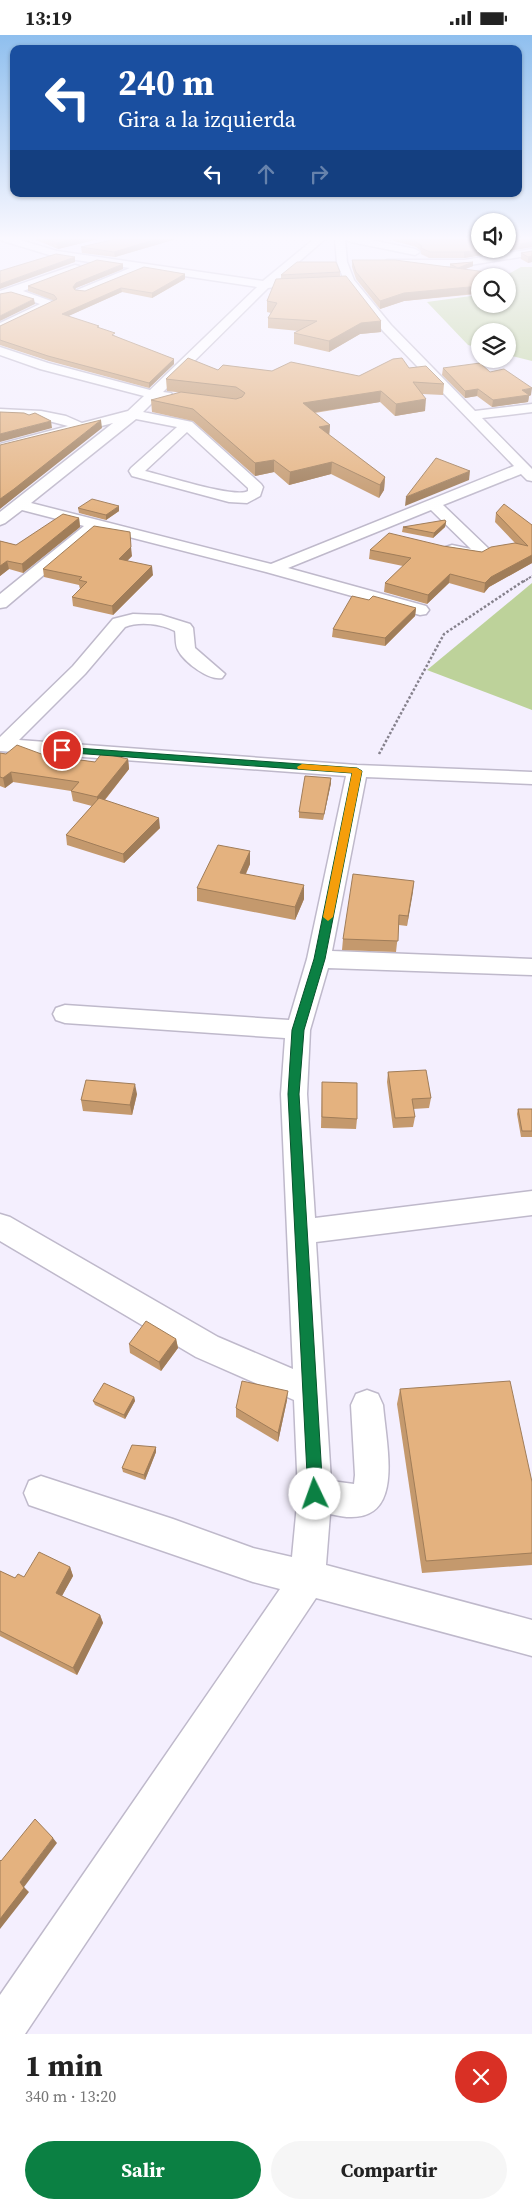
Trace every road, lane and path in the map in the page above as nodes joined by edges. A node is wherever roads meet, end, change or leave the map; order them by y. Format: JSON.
{"nodes":[{"id":1,"x":216,"y":332,"type":"edge"},
{"id":2,"x":391,"y":332,"type":"edge"},
{"id":3,"x":0,"y":351,"type":"edge"},
{"id":4,"x":152,"y":395,"type":"junction"},
{"id":5,"x":181,"y":398,"type":"edge"},
{"id":6,"x":532,"y":408,"type":"edge"},
{"id":7,"x":0,"y":413,"type":"edge"},
{"id":8,"x":133,"y":414,"type":"junction"},
{"id":9,"x":532,"y":417,"type":"edge"},
{"id":10,"x":476,"y":420,"type":"junction"},
{"id":11,"x":187,"y":425,"type":"junction"},
{"id":12,"x":80,"y":427,"type":"junction"},
{"id":13,"x":0,"y":448,"type":"edge"},
{"id":14,"x":527,"y":473,"type":"edge"},
{"id":15,"x":21,"y":505,"type":"junction"},
{"id":16,"x":434,"y":505,"type":"junction"},
{"id":17,"x":0,"y":520,"type":"edge"},
{"id":18,"x":95,"y":525,"type":"junction"},
{"id":19,"x":367,"y":531,"type":"junction"},
{"id":20,"x":395,"y":537,"type":"edge"},
{"id":21,"x":433,"y":546,"type":"edge"},
{"id":22,"x":272,"y":569,"type":"junction"},
{"id":23,"x":532,"y":576,"type":"edge"},
{"id":24,"x":0,"y":603,"type":"edge"},
{"id":25,"x":420,"y":610,"type":"dead end"},
{"id":26,"x":216,"y":674,"type":"dead end"},
{"id":27,"x":2,"y":745,"type":"edge"},
{"id":28,"x":363,"y":771,"type":"junction"},
{"id":29,"x":532,"y":778,"type":"edge"},
{"id":30,"x":320,"y":959,"type":"junction"},
{"id":31,"x":532,"y":967,"type":"edge"},
{"id":32,"x":65,"y":1013,"type":"dead end"},
{"id":33,"x":298,"y":1030,"type":"junction"},
{"id":34,"x":532,"y":1203,"type":"edge"},
{"id":35,"x":0,"y":1226,"type":"edge"},
{"id":36,"x":302,"y":1232,"type":"junction"},
{"id":37,"x":309,"y":1391,"type":"junction"},
{"id":38,"x":367,"y":1405,"type":"dead end"},
{"id":39,"x":41,"y":1493,"type":"dead end"},
{"id":40,"x":315,"y":1494,"type":"junction"},
{"id":41,"x":308,"y":1577,"type":"junction"},
{"id":42,"x":532,"y":1637,"type":"edge"},
{"id":43,"x":0,"y":2033,"type":"edge"}],
"edges":[{"from":1,"to":4,"type":"street"},
{"from":2,"to":10,"type":"street"},
{"from":3,"to":4,"type":"street"},
{"from":4,"to":5,"type":"street"},
{"from":4,"to":8,"type":"street"},
{"from":6,"to":10,"type":"street"},
{"from":7,"to":12,"type":"street"},
{"from":8,"to":11,"type":"street"},
{"from":8,"to":12,"type":"street"},
{"from":8,"to":15,"type":"street"},
{"from":9,"to":10,"type":"street"},
{"from":10,"to":14,"type":"street"},
{"from":11,"to":11,"type":"street"},
{"from":12,"to":13,"type":"street"},
{"from":14,"to":16,"type":"street"},
{"from":15,"to":17,"type":"street"},
{"from":15,"to":18,"type":"street"},
{"from":16,"to":19,"type":"street"},
{"from":16,"to":21,"type":"street"},
{"from":18,"to":22,"type":"street"},
{"from":18,"to":24,"type":"street"},
{"from":19,"to":20,"type":"street"},
{"from":19,"to":22,"type":"street"},
{"from":22,"to":25,"type":"street"},
{"from":23,"to":28,"type":"path"},
{"from":26,"to":27,"type":"street"},
{"from":27,"to":28,"type":"street"},
{"from":28,"to":29,"type":"street"},
{"from":28,"to":30,"type":"street"},
{"from":30,"to":31,"type":"street"},
{"from":30,"to":33,"type":"street"},
{"from":32,"to":33,"type":"street"},
{"from":33,"to":36,"type":"street"},
{"from":34,"to":36,"type":"street"},
{"from":35,"to":37,"type":"street"},
{"from":36,"to":37,"type":"street"},
{"from":37,"to":40,"type":"street"},
{"from":38,"to":40,"type":"street"},
{"from":39,"to":41,"type":"street"},
{"from":40,"to":41,"type":"street"},
{"from":41,"to":42,"type":"street"},
{"from":41,"to":43,"type":"street"}]}
